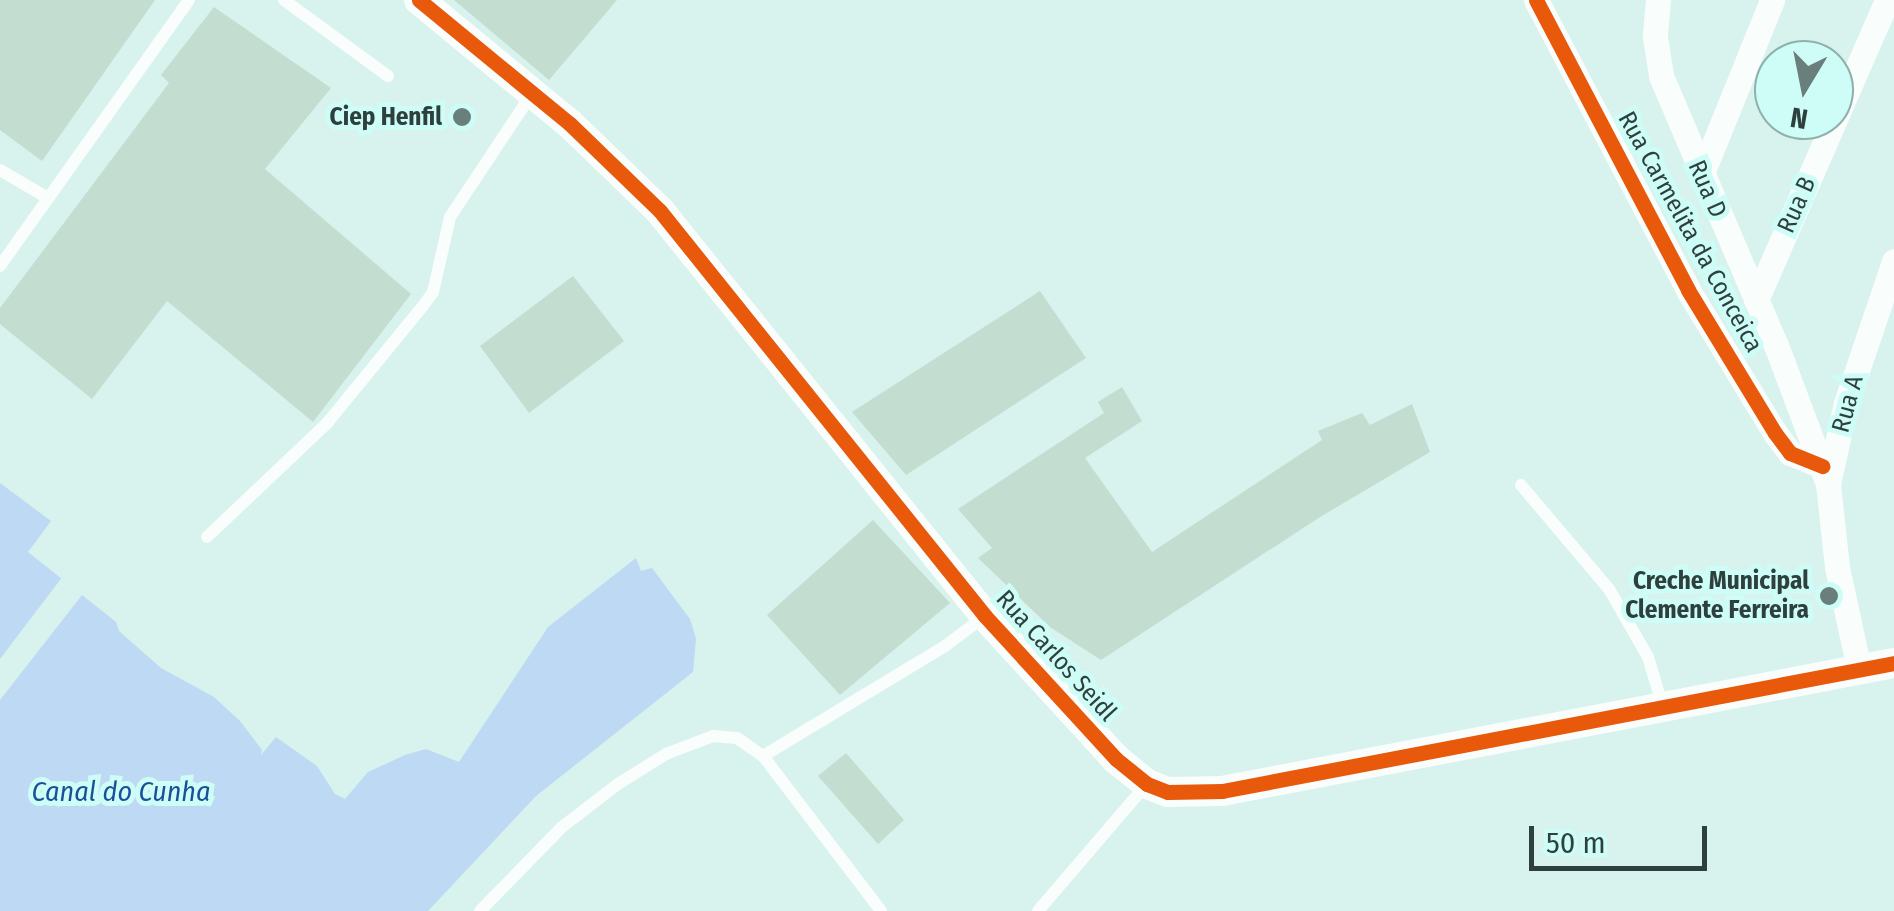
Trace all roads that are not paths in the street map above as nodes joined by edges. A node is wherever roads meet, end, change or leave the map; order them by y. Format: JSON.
{"nodes":[{"id":1,"x":189,"y":0,"type":"edge"},
{"id":2,"x":284,"y":0,"type":"edge"},
{"id":3,"x":419,"y":0,"type":"edge"},
{"id":4,"x":1536,"y":0,"type":"edge"},
{"id":5,"x":1658,"y":0,"type":"edge"},
{"id":6,"x":1772,"y":0,"type":"edge"},
{"id":7,"x":1887,"y":0,"type":"edge"},
{"id":8,"x":388,"y":76,"type":"dead end"},
{"id":9,"x":533,"y":93,"type":"junction"},
{"id":10,"x":0,"y":170,"type":"edge"},
{"id":11,"x":1701,"y":176,"type":"junction"},
{"id":12,"x":48,"y":198,"type":"junction"},
{"id":13,"x":1894,"y":262,"type":"edge"},
{"id":14,"x":0,"y":266,"type":"edge"},
{"id":15,"x":1756,"y":300,"type":"junction"},
{"id":16,"x":1825,"y":475,"type":"junction"},
{"id":17,"x":1521,"y":486,"type":"dead end"},
{"id":18,"x":207,"y":537,"type":"dead end"},
{"id":19,"x":985,"y":616,"type":"junction"},
{"id":20,"x":1894,"y":663,"type":"edge"},
{"id":21,"x":1859,"y":669,"type":"junction"},
{"id":22,"x":1662,"y":707,"type":"junction"},
{"id":23,"x":763,"y":756,"type":"junction"},
{"id":24,"x":1147,"y":784,"type":"junction"},
{"id":25,"x":480,"y":911,"type":"edge"},
{"id":26,"x":881,"y":911,"type":"edge"},
{"id":27,"x":1038,"y":911,"type":"edge"}],
"edges":[{"from":1,"to":12,"type":"lane"},
{"from":2,"to":8,"type":"lane"},
{"from":3,"to":9,"type":"street","name":"Rua Carlos Seidl"},
{"from":4,"to":16,"type":"street","name":"Rua Carmelita da Conceica"},
{"from":5,"to":11,"type":"street","name":"Rua D"},
{"from":6,"to":11,"type":"street"},
{"from":7,"to":15,"type":"street","name":"Rua B"},
{"from":9,"to":18,"type":"lane"},
{"from":9,"to":19,"type":"street","name":"Rua Carlos Seidl"},
{"from":10,"to":12,"type":"lane"},
{"from":11,"to":15,"type":"street","name":"Rua D"},
{"from":12,"to":14,"type":"lane"},
{"from":13,"to":16,"type":"street","name":"Rua A"},
{"from":15,"to":16,"type":"street","name":"Rua D"},
{"from":16,"to":21,"type":"street","name":"Rua A"},
{"from":17,"to":22,"type":"lane"},
{"from":19,"to":23,"type":"lane"},
{"from":19,"to":24,"type":"street","name":"Rua Carlos Seidl"},
{"from":20,"to":21,"type":"street"},
{"from":21,"to":22,"type":"street"},
{"from":22,"to":24,"type":"street"},
{"from":23,"to":25,"type":"lane"},
{"from":23,"to":26,"type":"lane"},
{"from":24,"to":27,"type":"lane"}]}
